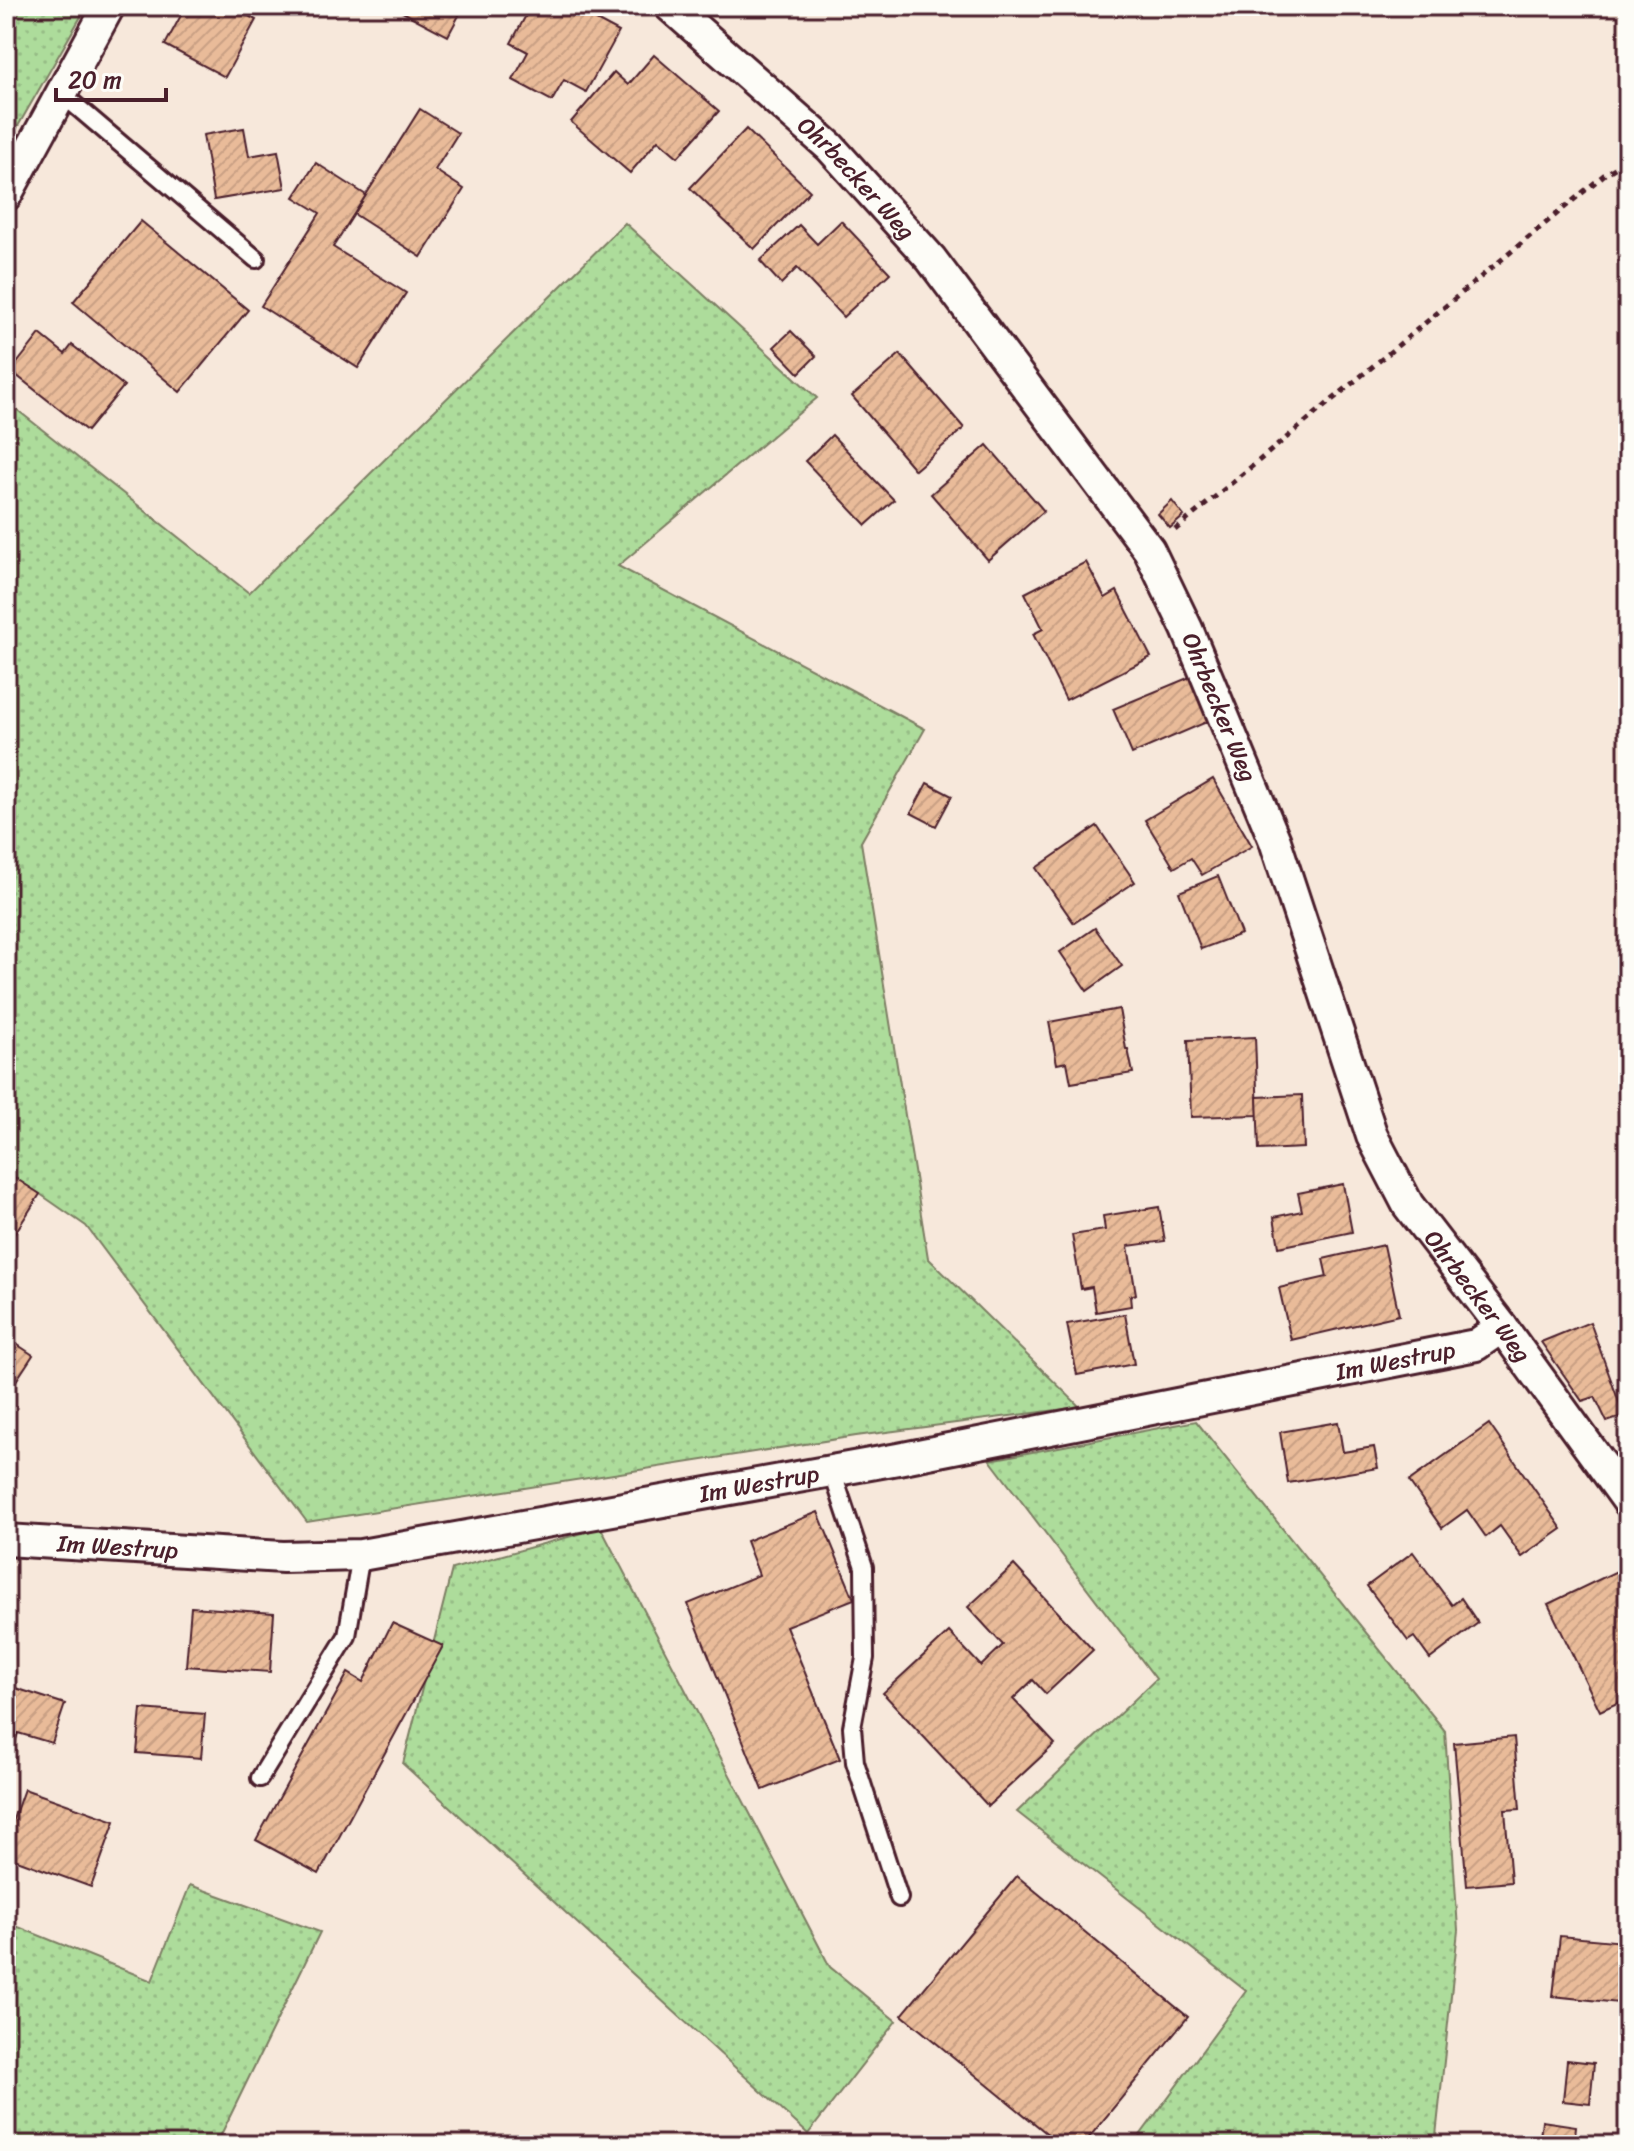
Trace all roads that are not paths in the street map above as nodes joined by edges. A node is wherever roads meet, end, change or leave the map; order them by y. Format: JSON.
{"nodes":[{"id":1,"x":109,"y":6,"type":"edge"},
{"id":2,"x":670,"y":6,"type":"edge"},
{"id":3,"x":62,"y":94,"type":"junction"},
{"id":4,"x":6,"y":195,"type":"edge"},
{"id":5,"x":256,"y":259,"type":"dead end"},
{"id":6,"x":1502,"y":1327,"type":"junction"},
{"id":7,"x":832,"y":1471,"type":"junction"},
{"id":8,"x":1628,"y":1501,"type":"edge"},
{"id":9,"x":6,"y":1540,"type":"edge"},
{"id":10,"x":361,"y":1555,"type":"junction"},
{"id":11,"x":260,"y":1778,"type":"dead end"},
{"id":12,"x":899,"y":1898,"type":"dead end"}],
"edges":[{"from":1,"to":3,"type":"street"},
{"from":2,"to":6,"type":"street","name":"Ohrbecker Weg"},
{"from":3,"to":4,"type":"street"},
{"from":3,"to":5,"type":"lane"},
{"from":6,"to":7,"type":"street","name":"Im Westrup"},
{"from":6,"to":8,"type":"street","name":"Ohrbecker Weg"},
{"from":7,"to":10,"type":"street","name":"Im Westrup"},
{"from":7,"to":12,"type":"lane"},
{"from":9,"to":10,"type":"street","name":"Im Westrup"},
{"from":10,"to":11,"type":"lane"}]}
